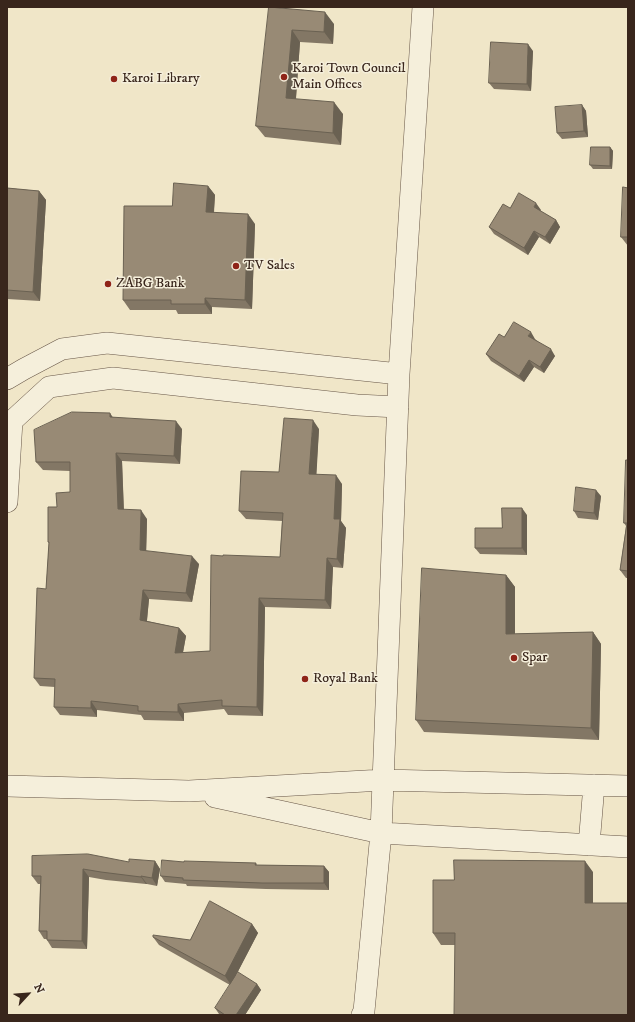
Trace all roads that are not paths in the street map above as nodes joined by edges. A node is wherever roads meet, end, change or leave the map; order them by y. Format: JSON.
{"nodes":[{"id":1,"x":423,"y":7,"type":"edge"},
{"id":2,"x":204,"y":353,"type":"junction"},
{"id":3,"x":400,"y":374,"type":"junction"},
{"id":4,"x":7,"y":379,"type":"edge"},
{"id":5,"x":200,"y":388,"type":"junction"},
{"id":6,"x":398,"y":407,"type":"junction"},
{"id":7,"x":7,"y":495,"type":"edge"},
{"id":8,"x":383,"y":780,"type":"junction"},
{"id":9,"x":594,"y":785,"type":"junction"},
{"id":10,"x":7,"y":786,"type":"edge"},
{"id":11,"x":628,"y":786,"type":"edge"},
{"id":12,"x":189,"y":791,"type":"junction"},
{"id":13,"x":381,"y":833,"type":"junction"},
{"id":14,"x":589,"y":845,"type":"junction"},
{"id":15,"x":628,"y":847,"type":"edge"},
{"id":16,"x":362,"y":1015,"type":"edge"}],
"edges":[{"from":1,"to":3,"type":"street"},
{"from":2,"to":3,"type":"street"},
{"from":2,"to":4,"type":"street"},
{"from":2,"to":5,"type":"street"},
{"from":3,"to":6,"type":"street"},
{"from":5,"to":6,"type":"street"},
{"from":5,"to":7,"type":"street"},
{"from":6,"to":8,"type":"street"},
{"from":8,"to":9,"type":"street"},
{"from":8,"to":12,"type":"street"},
{"from":8,"to":13,"type":"street"},
{"from":9,"to":11,"type":"street"},
{"from":9,"to":14,"type":"street"},
{"from":10,"to":12,"type":"street"},
{"from":12,"to":13,"type":"street"},
{"from":13,"to":14,"type":"street"},
{"from":13,"to":16,"type":"street"},
{"from":14,"to":15,"type":"street"}]}
